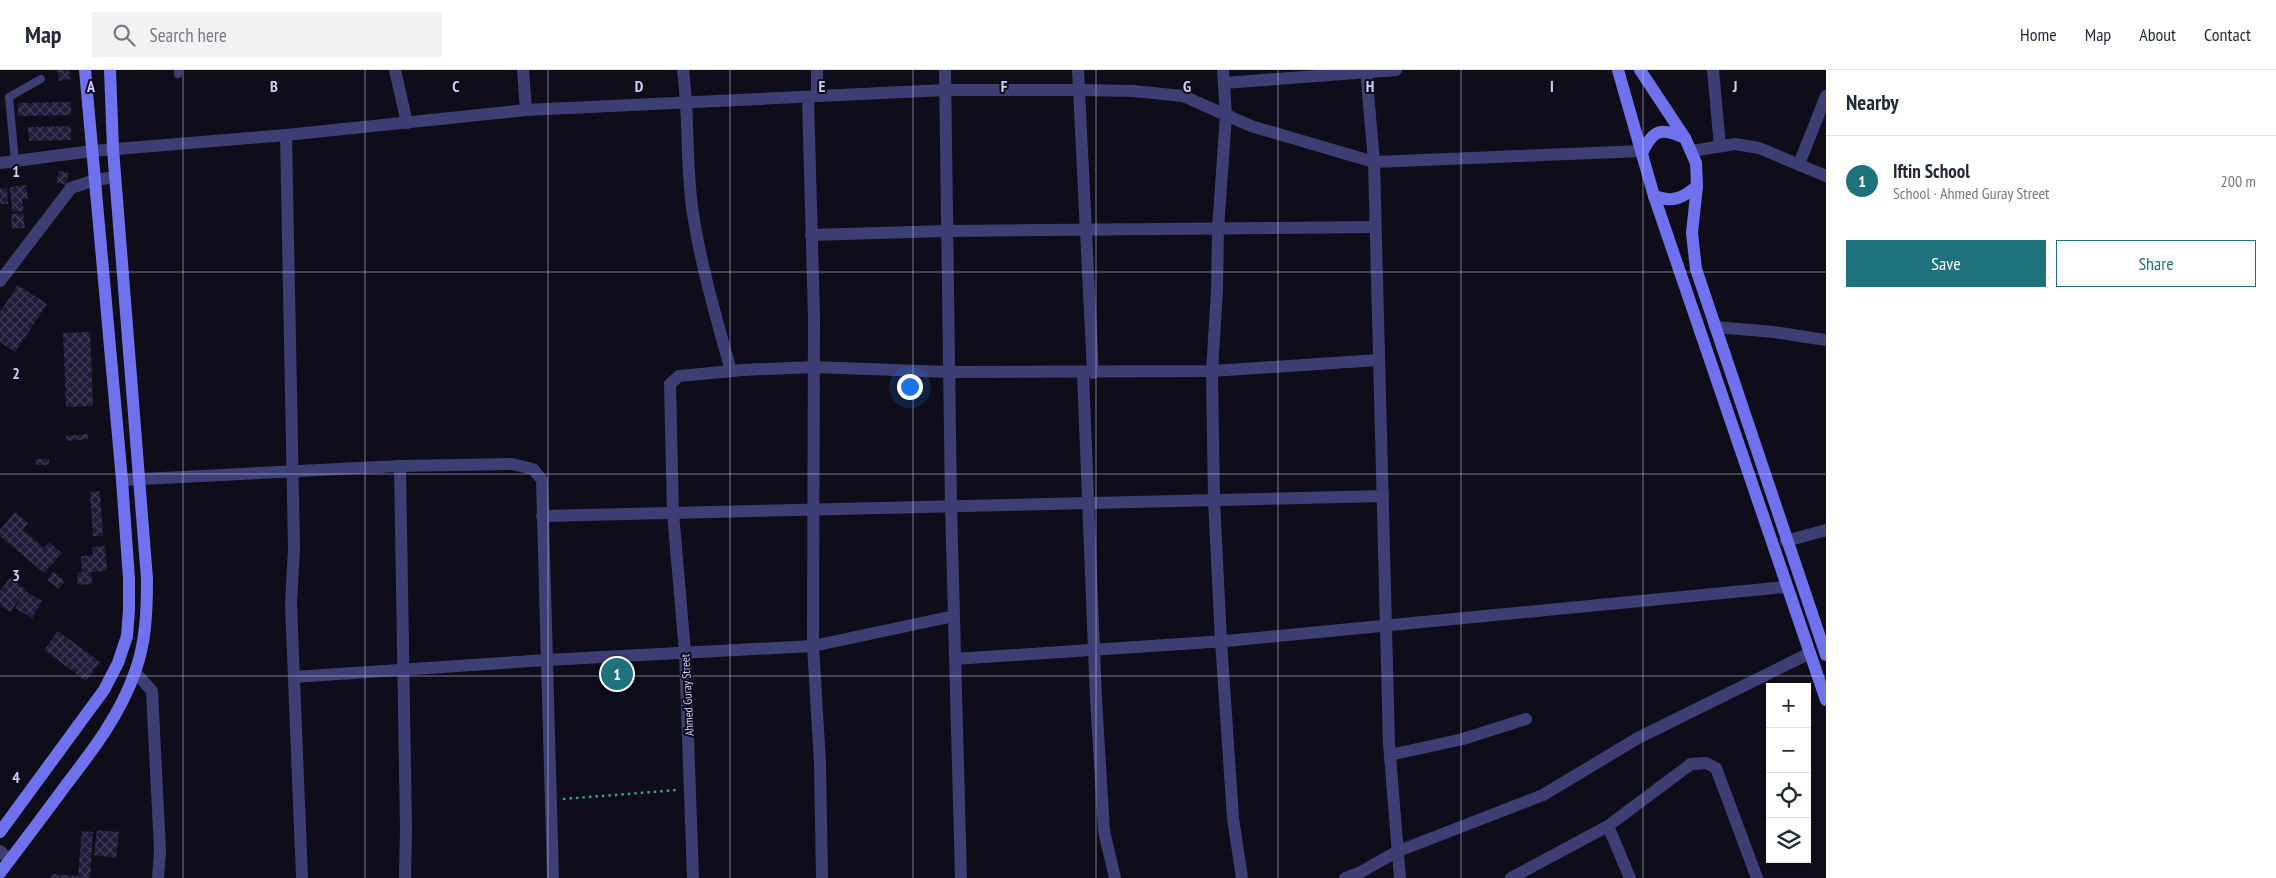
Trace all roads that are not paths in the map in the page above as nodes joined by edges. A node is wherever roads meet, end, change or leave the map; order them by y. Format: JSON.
{"nodes":[{"id":1,"x":85,"y":70,"type":"edge"},
{"id":2,"x":110,"y":70,"type":"edge"},
{"id":3,"x":395,"y":70,"type":"edge"},
{"id":4,"x":523,"y":70,"type":"edge"},
{"id":5,"x":683,"y":70,"type":"edge"},
{"id":6,"x":817,"y":70,"type":"edge"},
{"id":7,"x":945,"y":70,"type":"edge"},
{"id":8,"x":1078,"y":70,"type":"edge"},
{"id":9,"x":1396,"y":70,"type":"edge"},
{"id":10,"x":1618,"y":70,"type":"edge"},
{"id":11,"x":1640,"y":70,"type":"edge"},
{"id":12,"x":1713,"y":70,"type":"edge"},
{"id":13,"x":1366,"y":72,"type":"edge"},
{"id":14,"x":1224,"y":76,"type":"edge"},
{"id":15,"x":41,"y":78,"type":"dead end"},
{"id":16,"x":946,"y":90,"type":"junction"},
{"id":17,"x":1079,"y":90,"type":"junction"},
{"id":18,"x":812,"y":96,"type":"junction"},
{"id":19,"x":1826,"y":96,"type":"edge"},
{"id":20,"x":687,"y":101,"type":"junction"},
{"id":21,"x":526,"y":110,"type":"junction"},
{"id":22,"x":1226,"y":115,"type":"junction"},
{"id":23,"x":408,"y":123,"type":"junction"},
{"id":24,"x":286,"y":135,"type":"junction"},
{"id":25,"x":1685,"y":138,"type":"junction"},
{"id":26,"x":1720,"y":146,"type":"junction"},
{"id":27,"x":113,"y":149,"type":"junction"},
{"id":28,"x":92,"y":151,"type":"junction"},
{"id":29,"x":1642,"y":151,"type":"junction"},
{"id":30,"x":1692,"y":151,"type":"junction"},
{"id":31,"x":15,"y":160,"type":"junction"},
{"id":32,"x":1374,"y":162,"type":"junction"},
{"id":33,"x":0,"y":163,"type":"edge"},
{"id":34,"x":1799,"y":164,"type":"junction"},
{"id":35,"x":1826,"y":176,"type":"edge"},
{"id":36,"x":116,"y":178,"type":"junction"},
{"id":37,"x":94,"y":180,"type":"junction"},
{"id":38,"x":1697,"y":186,"type":"junction"},
{"id":39,"x":1654,"y":196,"type":"junction"},
{"id":40,"x":1375,"y":227,"type":"junction"},
{"id":41,"x":1218,"y":229,"type":"junction"},
{"id":42,"x":946,"y":231,"type":"junction"},
{"id":43,"x":1087,"y":231,"type":"junction"},
{"id":44,"x":811,"y":235,"type":"junction"},
{"id":45,"x":0,"y":280,"type":"edge"},
{"id":46,"x":1715,"y":327,"type":"junction"},
{"id":47,"x":1826,"y":340,"type":"edge"},
{"id":48,"x":1378,"y":360,"type":"junction"},
{"id":49,"x":814,"y":367,"type":"junction"},
{"id":50,"x":731,"y":371,"type":"junction"},
{"id":51,"x":1212,"y":371,"type":"junction"},
{"id":52,"x":948,"y":372,"type":"junction"},
{"id":53,"x":1088,"y":373,"type":"junction"},
{"id":54,"x":400,"y":466,"type":"junction"},
{"id":55,"x":293,"y":471,"type":"junction"},
{"id":56,"x":122,"y":480,"type":"junction"},
{"id":57,"x":140,"y":480,"type":"junction"},
{"id":58,"x":1382,"y":496,"type":"junction"},
{"id":59,"x":1214,"y":500,"type":"junction"},
{"id":60,"x":1088,"y":503,"type":"junction"},
{"id":61,"x":951,"y":505,"type":"junction"},
{"id":62,"x":813,"y":509,"type":"junction"},
{"id":63,"x":673,"y":512,"type":"junction"},
{"id":64,"x":542,"y":516,"type":"junction"},
{"id":65,"x":1826,"y":530,"type":"edge"},
{"id":66,"x":1786,"y":541,"type":"junction"},
{"id":67,"x":1786,"y":587,"type":"junction"},
{"id":68,"x":954,"y":616,"type":"junction"},
{"id":69,"x":1388,"y":626,"type":"junction"},
{"id":70,"x":1221,"y":641,"type":"junction"},
{"id":71,"x":813,"y":646,"type":"junction"},
{"id":72,"x":1093,"y":650,"type":"junction"},
{"id":73,"x":685,"y":652,"type":"junction"},
{"id":74,"x":1810,"y":653,"type":"junction"},
{"id":75,"x":1826,"y":654,"type":"edge"},
{"id":76,"x":955,"y":659,"type":"junction"},
{"id":77,"x":546,"y":660,"type":"junction"},
{"id":78,"x":402,"y":670,"type":"junction"},
{"id":79,"x":135,"y":672,"type":"junction"},
{"id":80,"x":294,"y":677,"type":"junction"},
{"id":81,"x":1826,"y":700,"type":"edge"},
{"id":82,"x":1526,"y":718,"type":"dead end"},
{"id":83,"x":1390,"y":755,"type":"junction"},
{"id":84,"x":1608,"y":826,"type":"junction"},
{"id":85,"x":0,"y":832,"type":"edge"},
{"id":86,"x":0,"y":851,"type":"edge"},
{"id":87,"x":1396,"y":852,"type":"junction"},
{"id":88,"x":10,"y":860,"type":"junction"},
{"id":89,"x":0,"y":873,"type":"edge"},
{"id":90,"x":158,"y":878,"type":"edge"},
{"id":91,"x":302,"y":878,"type":"edge"},
{"id":92,"x":405,"y":878,"type":"edge"},
{"id":93,"x":553,"y":878,"type":"edge"},
{"id":94,"x":693,"y":878,"type":"edge"},
{"id":95,"x":822,"y":878,"type":"edge"},
{"id":96,"x":961,"y":878,"type":"edge"},
{"id":97,"x":1115,"y":878,"type":"edge"},
{"id":98,"x":1242,"y":878,"type":"edge"},
{"id":99,"x":1346,"y":878,"type":"edge"},
{"id":100,"x":1400,"y":878,"type":"edge"},
{"id":101,"x":1511,"y":878,"type":"edge"},
{"id":102,"x":1630,"y":878,"type":"edge"},
{"id":103,"x":1757,"y":878,"type":"edge"}],
"edges":[{"from":1,"to":28,"type":"main road"},
{"from":2,"to":27,"type":"main road"},
{"from":3,"to":23,"type":"street"},
{"from":4,"to":21,"type":"street"},
{"from":5,"to":20,"type":"street"},
{"from":6,"to":18,"type":"street"},
{"from":7,"to":16,"type":"street"},
{"from":8,"to":17,"type":"street"},
{"from":9,"to":13,"type":"street"},
{"from":10,"to":29,"type":"main road"},
{"from":11,"to":25,"type":"main road"},
{"from":12,"to":26,"type":"street"},
{"from":13,"to":14,"type":"street"},
{"from":13,"to":32,"type":"street"},
{"from":14,"to":22,"type":"street"},
{"from":15,"to":31,"type":"lane"},
{"from":16,"to":17,"type":"street"},
{"from":16,"to":18,"type":"street"},
{"from":16,"to":42,"type":"street"},
{"from":17,"to":22,"type":"street"},
{"from":17,"to":43,"type":"street"},
{"from":18,"to":20,"type":"street"},
{"from":18,"to":44,"type":"street"},
{"from":19,"to":34,"type":"street"},
{"from":20,"to":21,"type":"street"},
{"from":20,"to":50,"type":"street"},
{"from":21,"to":23,"type":"street"},
{"from":22,"to":32,"type":"street"},
{"from":22,"to":41,"type":"street"},
{"from":23,"to":24,"type":"street"},
{"from":24,"to":27,"type":"street"},
{"from":24,"to":55,"type":"street"},
{"from":25,"to":29,"type":"main road"},
{"from":25,"to":30,"type":"main road"},
{"from":26,"to":30,"type":"street"},
{"from":26,"to":34,"type":"street"},
{"from":27,"to":28,"type":"street"},
{"from":27,"to":36,"type":"main road"},
{"from":28,"to":31,"type":"street"},
{"from":28,"to":37,"type":"main road"},
{"from":29,"to":32,"type":"street"},
{"from":29,"to":39,"type":"main road"},
{"from":30,"to":38,"type":"main road"},
{"from":31,"to":33,"type":"street"},
{"from":32,"to":40,"type":"street"},
{"from":34,"to":35,"type":"street"},
{"from":36,"to":37,"type":"street"},
{"from":36,"to":57,"type":"main road"},
{"from":37,"to":45,"type":"street"},
{"from":37,"to":56,"type":"main road"},
{"from":38,"to":39,"type":"main road"},
{"from":38,"to":46,"type":"main road"},
{"from":39,"to":67,"type":"main road"},
{"from":40,"to":41,"type":"street"},
{"from":40,"to":48,"type":"street"},
{"from":41,"to":43,"type":"street"},
{"from":41,"to":51,"type":"street"},
{"from":42,"to":43,"type":"street"},
{"from":42,"to":44,"type":"street"},
{"from":42,"to":52,"type":"street"},
{"from":43,"to":53,"type":"street"},
{"from":44,"to":49,"type":"street"},
{"from":46,"to":47,"type":"street"},
{"from":46,"to":66,"type":"main road"},
{"from":48,"to":51,"type":"street","name":"Ahmed Guray Street"},
{"from":48,"to":58,"type":"street"},
{"from":49,"to":50,"type":"street","name":"Ahmed Guray Street"},
{"from":49,"to":52,"type":"street","name":"Ahmed Guray Street"},
{"from":49,"to":62,"type":"street"},
{"from":50,"to":63,"type":"street","name":"Ahmed Guray Street"},
{"from":51,"to":53,"type":"street","name":"Ahmed Guray Street"},
{"from":51,"to":59,"type":"street"},
{"from":52,"to":53,"type":"street","name":"Ahmed Guray Street"},
{"from":52,"to":61,"type":"street"},
{"from":53,"to":60,"type":"street"},
{"from":54,"to":55,"type":"street"},
{"from":54,"to":64,"type":"street"},
{"from":54,"to":78,"type":"street"},
{"from":55,"to":57,"type":"street"},
{"from":55,"to":80,"type":"street"},
{"from":56,"to":57,"type":"street"},
{"from":56,"to":85,"type":"main road"},
{"from":57,"to":79,"type":"main road"},
{"from":58,"to":59,"type":"street"},
{"from":58,"to":69,"type":"street"},
{"from":59,"to":60,"type":"street"},
{"from":59,"to":70,"type":"street"},
{"from":60,"to":61,"type":"street"},
{"from":60,"to":72,"type":"street"},
{"from":61,"to":62,"type":"street"},
{"from":61,"to":68,"type":"street"},
{"from":62,"to":63,"type":"street"},
{"from":62,"to":71,"type":"street"},
{"from":63,"to":64,"type":"street"},
{"from":63,"to":73,"type":"street","name":"Ahmed Guray Street"},
{"from":64,"to":77,"type":"street"},
{"from":65,"to":66,"type":"street"},
{"from":66,"to":75,"type":"main road"},
{"from":67,"to":69,"type":"street"},
{"from":67,"to":74,"type":"main road"},
{"from":68,"to":71,"type":"street"},
{"from":68,"to":76,"type":"street"},
{"from":69,"to":70,"type":"street"},
{"from":69,"to":83,"type":"street"},
{"from":70,"to":72,"type":"street"},
{"from":70,"to":98,"type":"street"},
{"from":71,"to":73,"type":"street"},
{"from":71,"to":95,"type":"street"},
{"from":72,"to":76,"type":"street"},
{"from":72,"to":97,"type":"street"},
{"from":73,"to":77,"type":"street"},
{"from":73,"to":94,"type":"street","name":"Ahmed Guray Street"},
{"from":74,"to":81,"type":"main road"},
{"from":74,"to":87,"type":"street"},
{"from":76,"to":96,"type":"street"},
{"from":77,"to":78,"type":"street"},
{"from":77,"to":93,"type":"street"},
{"from":78,"to":80,"type":"street"},
{"from":78,"to":92,"type":"street"},
{"from":79,"to":88,"type":"main road"},
{"from":79,"to":90,"type":"street"},
{"from":80,"to":91,"type":"street"},
{"from":82,"to":83,"type":"street"},
{"from":83,"to":87,"type":"street"},
{"from":84,"to":101,"type":"street"},
{"from":84,"to":102,"type":"street"},
{"from":84,"to":103,"type":"street"},
{"from":86,"to":88,"type":"street"},
{"from":87,"to":99,"type":"street"},
{"from":87,"to":100,"type":"street"},
{"from":88,"to":89,"type":"main road"}]}
